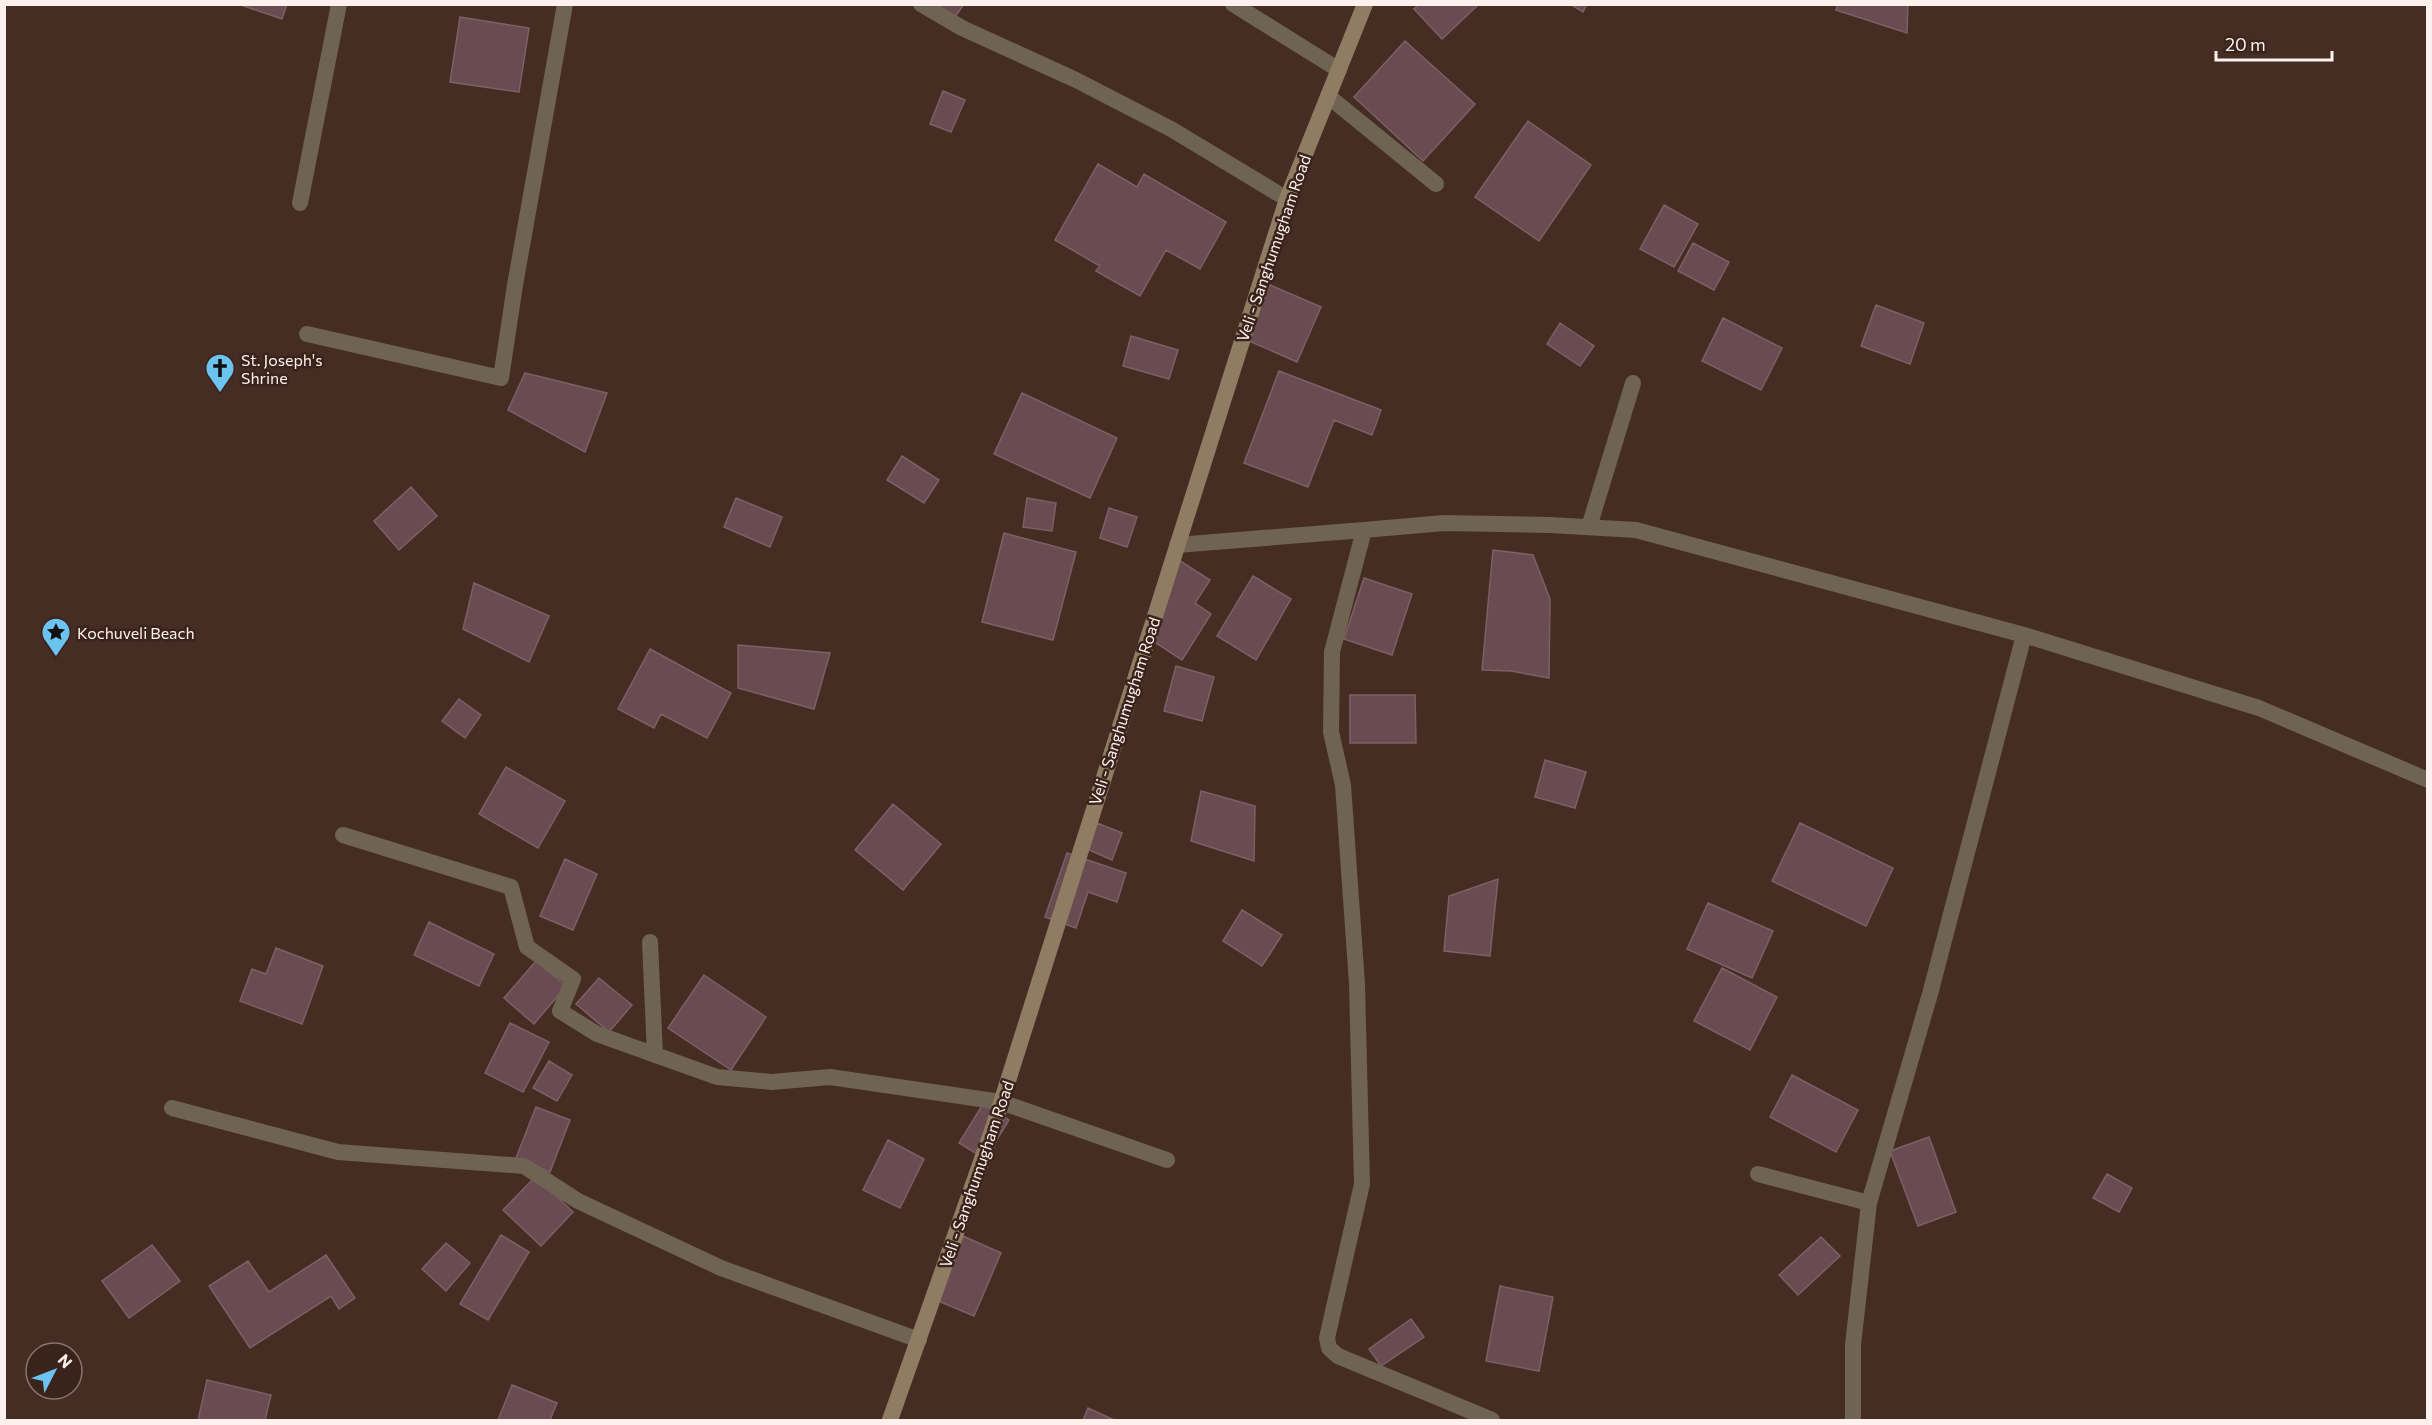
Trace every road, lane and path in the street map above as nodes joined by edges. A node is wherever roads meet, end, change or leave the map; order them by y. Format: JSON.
{"nodes":[{"id":1,"x":339,"y":4,"type":"edge"},
{"id":2,"x":565,"y":4,"type":"edge"},
{"id":3,"x":921,"y":4,"type":"edge"},
{"id":4,"x":1233,"y":4,"type":"edge"},
{"id":5,"x":1365,"y":4,"type":"edge"},
{"id":6,"x":1339,"y":70,"type":"junction"},
{"id":7,"x":1328,"y":96,"type":"junction"},
{"id":8,"x":1436,"y":184,"type":"dead end"},
{"id":9,"x":1287,"y":199,"type":"junction"},
{"id":10,"x":300,"y":204,"type":"dead end"},
{"id":11,"x":307,"y":334,"type":"dead end"},
{"id":12,"x":1634,"y":383,"type":"dead end"},
{"id":13,"x":1589,"y":527,"type":"junction"},
{"id":14,"x":1364,"y":530,"type":"junction"},
{"id":15,"x":1177,"y":544,"type":"junction"},
{"id":16,"x":2024,"y":635,"type":"junction"},
{"id":17,"x":2427,"y":780,"type":"edge"},
{"id":18,"x":343,"y":835,"type":"dead end"},
{"id":19,"x":650,"y":942,"type":"dead end"},
{"id":20,"x":655,"y":1054,"type":"junction"},
{"id":21,"x":1001,"y":1102,"type":"junction"},
{"id":22,"x":172,"y":1108,"type":"dead end"},
{"id":23,"x":1167,"y":1160,"type":"dead end"},
{"id":24,"x":1758,"y":1174,"type":"dead end"},
{"id":25,"x":1869,"y":1203,"type":"junction"},
{"id":26,"x":919,"y":1340,"type":"junction"},
{"id":27,"x":890,"y":1420,"type":"edge"},
{"id":28,"x":1492,"y":1420,"type":"edge"},
{"id":29,"x":1853,"y":1420,"type":"edge"}],
"edges":[{"from":1,"to":10,"type":"street"},
{"from":2,"to":11,"type":"street"},
{"from":3,"to":9,"type":"street"},
{"from":4,"to":6,"type":"street"},
{"from":5,"to":6,"type":"main road","name":"Veli - Sanghumugham Road"},
{"from":6,"to":7,"type":"main road","name":"Veli - Sanghumugham Road"},
{"from":7,"to":8,"type":"street"},
{"from":7,"to":9,"type":"main road","name":"Veli - Sanghumugham Road"},
{"from":9,"to":15,"type":"main road","name":"Veli - Sanghumugham Road"},
{"from":12,"to":13,"type":"street"},
{"from":13,"to":14,"type":"street"},
{"from":13,"to":16,"type":"street"},
{"from":14,"to":15,"type":"street"},
{"from":14,"to":28,"type":"street"},
{"from":15,"to":21,"type":"main road","name":"Veli - Sanghumugham Road"},
{"from":16,"to":17,"type":"street"},
{"from":16,"to":25,"type":"street"},
{"from":18,"to":20,"type":"street"},
{"from":19,"to":20,"type":"street"},
{"from":20,"to":21,"type":"street"},
{"from":21,"to":23,"type":"street"},
{"from":21,"to":26,"type":"main road","name":"Veli - Sanghumugham Road"},
{"from":22,"to":26,"type":"street"},
{"from":24,"to":25,"type":"street"},
{"from":25,"to":29,"type":"street"},
{"from":26,"to":27,"type":"main road","name":"Veli - Sanghumugham Road"}]}
